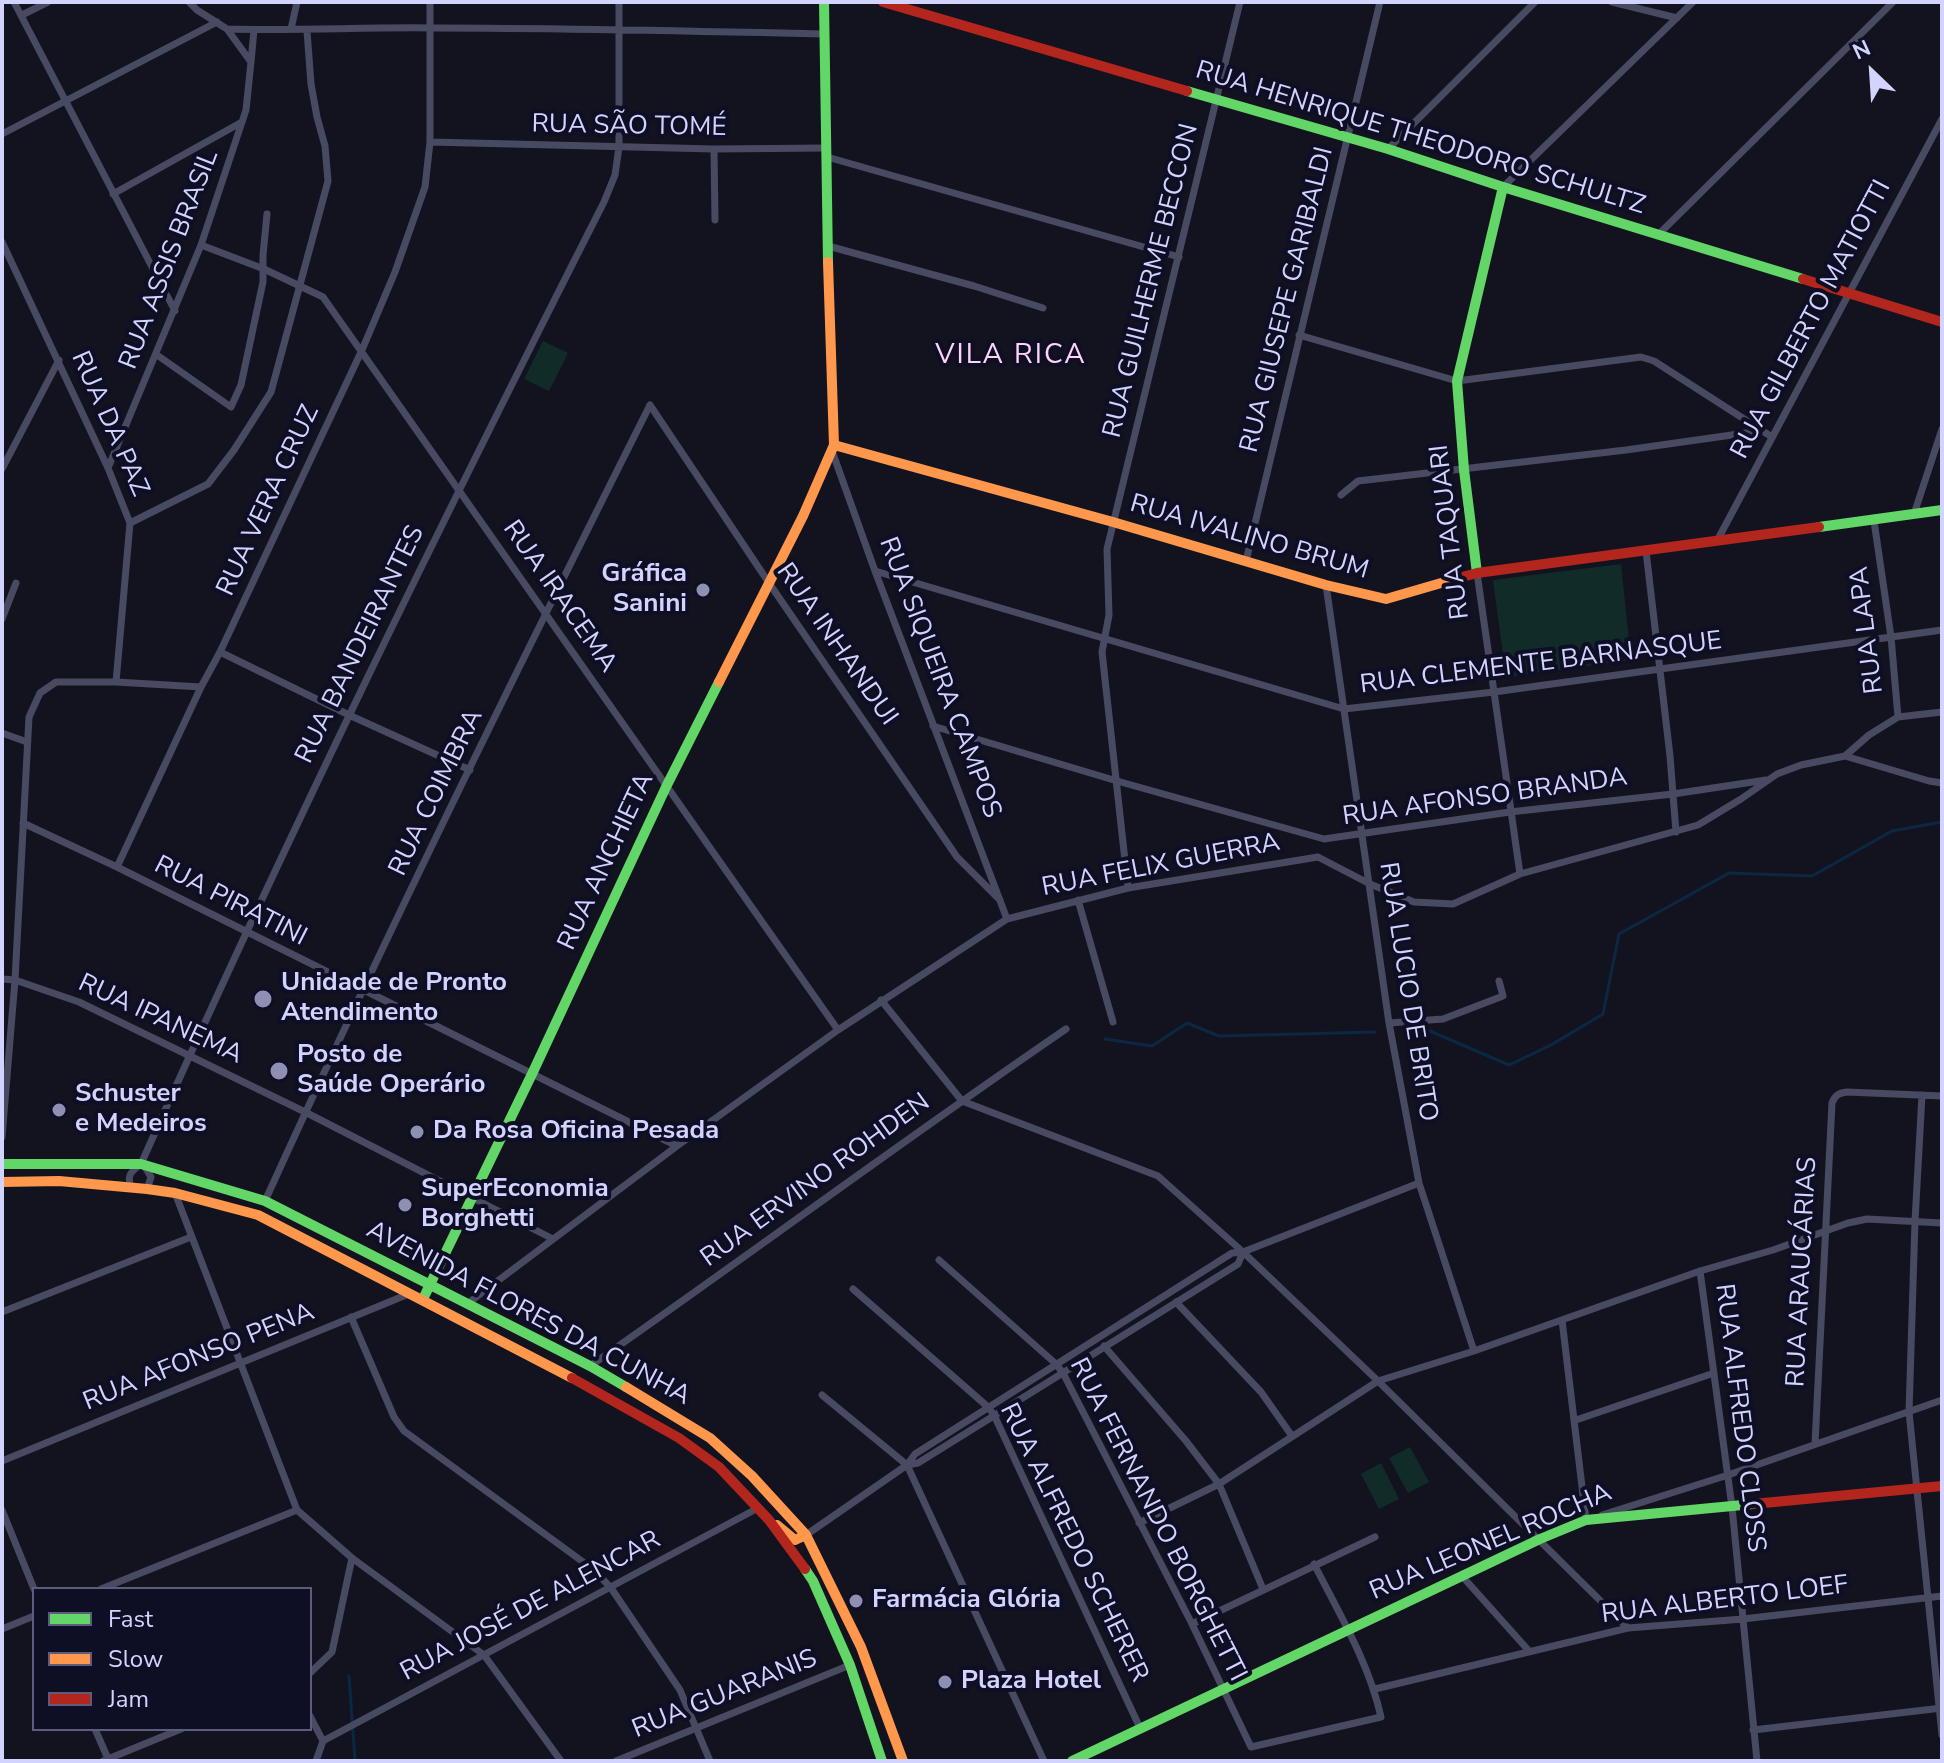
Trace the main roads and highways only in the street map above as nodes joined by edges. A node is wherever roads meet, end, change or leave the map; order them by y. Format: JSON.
{"nodes":[{"id":1,"x":824,"y":2,"type":"edge"},
{"id":2,"x":883,"y":2,"type":"edge"},
{"id":3,"x":903,"y":5,"type":"edge"},
{"id":4,"x":1503,"y":187,"type":"junction"},
{"id":5,"x":1942,"y":322,"type":"edge"},
{"id":6,"x":833,"y":448,"type":"junction"},
{"id":7,"x":1942,"y":510,"type":"edge"},
{"id":8,"x":1477,"y":573,"type":"junction"},
{"id":9,"x":2,"y":1164,"type":"edge"},
{"id":10,"x":2,"y":1182,"type":"edge"},
{"id":11,"x":431,"y":1285,"type":"junction"},
{"id":12,"x":423,"y":1299,"type":"junction"},
{"id":13,"x":1942,"y":1486,"type":"edge"},
{"id":14,"x":758,"y":1508,"type":"junction"},
{"id":15,"x":787,"y":1513,"type":"junction"},
{"id":16,"x":769,"y":1520,"type":"junction"},
{"id":17,"x":806,"y":1535,"type":"junction"},
{"id":18,"x":882,"y":1761,"type":"edge"},
{"id":19,"x":903,"y":1761,"type":"edge"},
{"id":20,"x":1072,"y":1761,"type":"edge"}],
"edges":[{"from":1,"to":6,"type":"main road","name":"RUA SIQUEIRA CAMPOS"},
{"from":2,"to":3,"type":"main road","name":"RUA HENRIQUE THEODORO SCHULTZ"},
{"from":3,"to":4,"type":"main road","name":"RUA HENRIQUE THEODORO SCHULTZ"},
{"from":4,"to":5,"type":"main road","name":"RUA HENRIQUE THEODORO SCHULTZ"},
{"from":4,"to":8,"type":"main road","name":"RUA TAQUARI"},
{"from":6,"to":8,"type":"main road","name":"RUA IVALINO BRUM"},
{"from":6,"to":11,"type":"main road","name":"RUA ANCHIETA"},
{"from":7,"to":8,"type":"main road","name":"RUA IVALINO BRUM"},
{"from":9,"to":11,"type":"main road","name":"AVENIDA FLORES DA CUNHA"},
{"from":10,"to":12,"type":"main road","name":"AVENIDA FLORES DA CUNHA"},
{"from":11,"to":12,"type":"main road","name":"RUA ANCHIETA"},
{"from":11,"to":15,"type":"main road","name":"AVENIDA FLORES DA CUNHA"},
{"from":12,"to":14,"type":"main road","name":"AVENIDA FLORES DA CUNHA"},
{"from":13,"to":20,"type":"main road","name":"RUA LEONEL ROCHA"},
{"from":14,"to":15,"type":"main road"},
{"from":14,"to":16,"type":"main road","name":"AVENIDA FLORES DA CUNHA"},
{"from":15,"to":17,"type":"main road","name":"AVENIDA FLORES DA CUNHA"},
{"from":16,"to":17,"type":"main road"},
{"from":16,"to":18,"type":"main road","name":"AVENIDA FLORES DA CUNHA"},
{"from":17,"to":19,"type":"main road","name":"AVENIDA FLORES DA CUNHA"}]}
